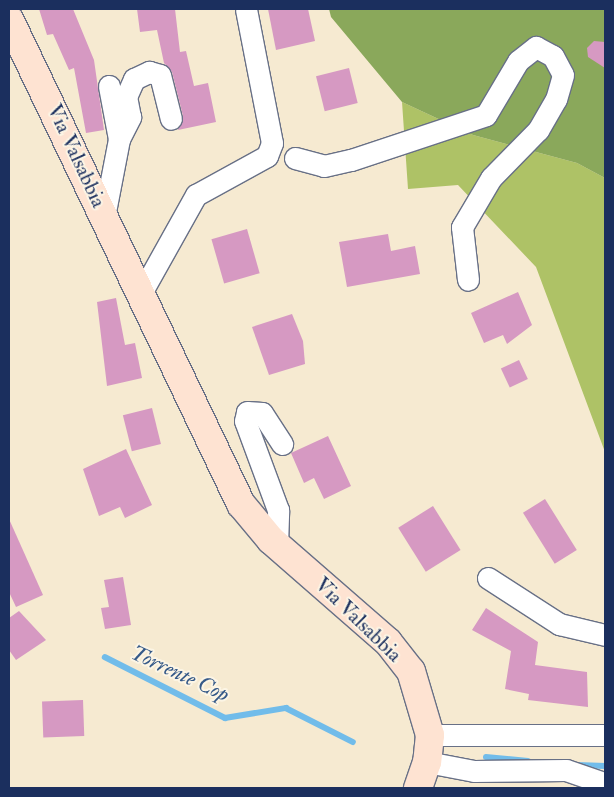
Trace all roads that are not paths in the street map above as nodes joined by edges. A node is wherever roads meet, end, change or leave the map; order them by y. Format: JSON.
{"nodes":[{"id":1,"x":246,"y":9,"type":"edge"},
{"id":2,"x":9,"y":19,"type":"edge"},
{"id":3,"x":109,"y":86,"type":"dead end"},
{"id":4,"x":171,"y":119,"type":"dead end"},
{"id":5,"x":119,"y":139,"type":"junction"},
{"id":6,"x":321,"y":149,"type":"dead end"},
{"id":7,"x":295,"y":158,"type":"junction"},
{"id":8,"x":235,"y":174,"type":"junction"},
{"id":9,"x":104,"y":216,"type":"junction"},
{"id":10,"x":468,"y":280,"type":"dead end"},
{"id":11,"x":140,"y":295,"type":"junction"},
{"id":12,"x":282,"y":444,"type":"dead end"},
{"id":13,"x":277,"y":545,"type":"junction"},
{"id":14,"x":488,"y":578,"type":"dead end"},
{"id":15,"x":605,"y":634,"type":"edge"},
{"id":16,"x":430,"y":735,"type":"junction"},
{"id":17,"x":605,"y":735,"type":"edge"},
{"id":18,"x":428,"y":762,"type":"junction"},
{"id":19,"x":600,"y":782,"type":"dead end"},
{"id":20,"x":418,"y":788,"type":"edge"}],
"edges":[{"from":1,"to":8,"type":"street"},
{"from":2,"to":9,"type":"main road","name":"Via Valsabbia"},
{"from":3,"to":5,"type":"street"},
{"from":4,"to":5,"type":"street"},
{"from":5,"to":9,"type":"street"},
{"from":6,"to":7,"type":"street"},
{"from":7,"to":8,"type":"street"},
{"from":7,"to":10,"type":"street"},
{"from":8,"to":11,"type":"street"},
{"from":9,"to":11,"type":"main road","name":"Via Valsabbia"},
{"from":11,"to":13,"type":"main road","name":"Via Valsabbia"},
{"from":12,"to":13,"type":"street"},
{"from":13,"to":16,"type":"main road","name":"Via Valsabbia"},
{"from":14,"to":15,"type":"street"},
{"from":16,"to":17,"type":"street"},
{"from":16,"to":18,"type":"main road","name":"Via Valsabbia"},
{"from":18,"to":19,"type":"street"},
{"from":18,"to":20,"type":"main road","name":"Via Valsabbia"}]}
